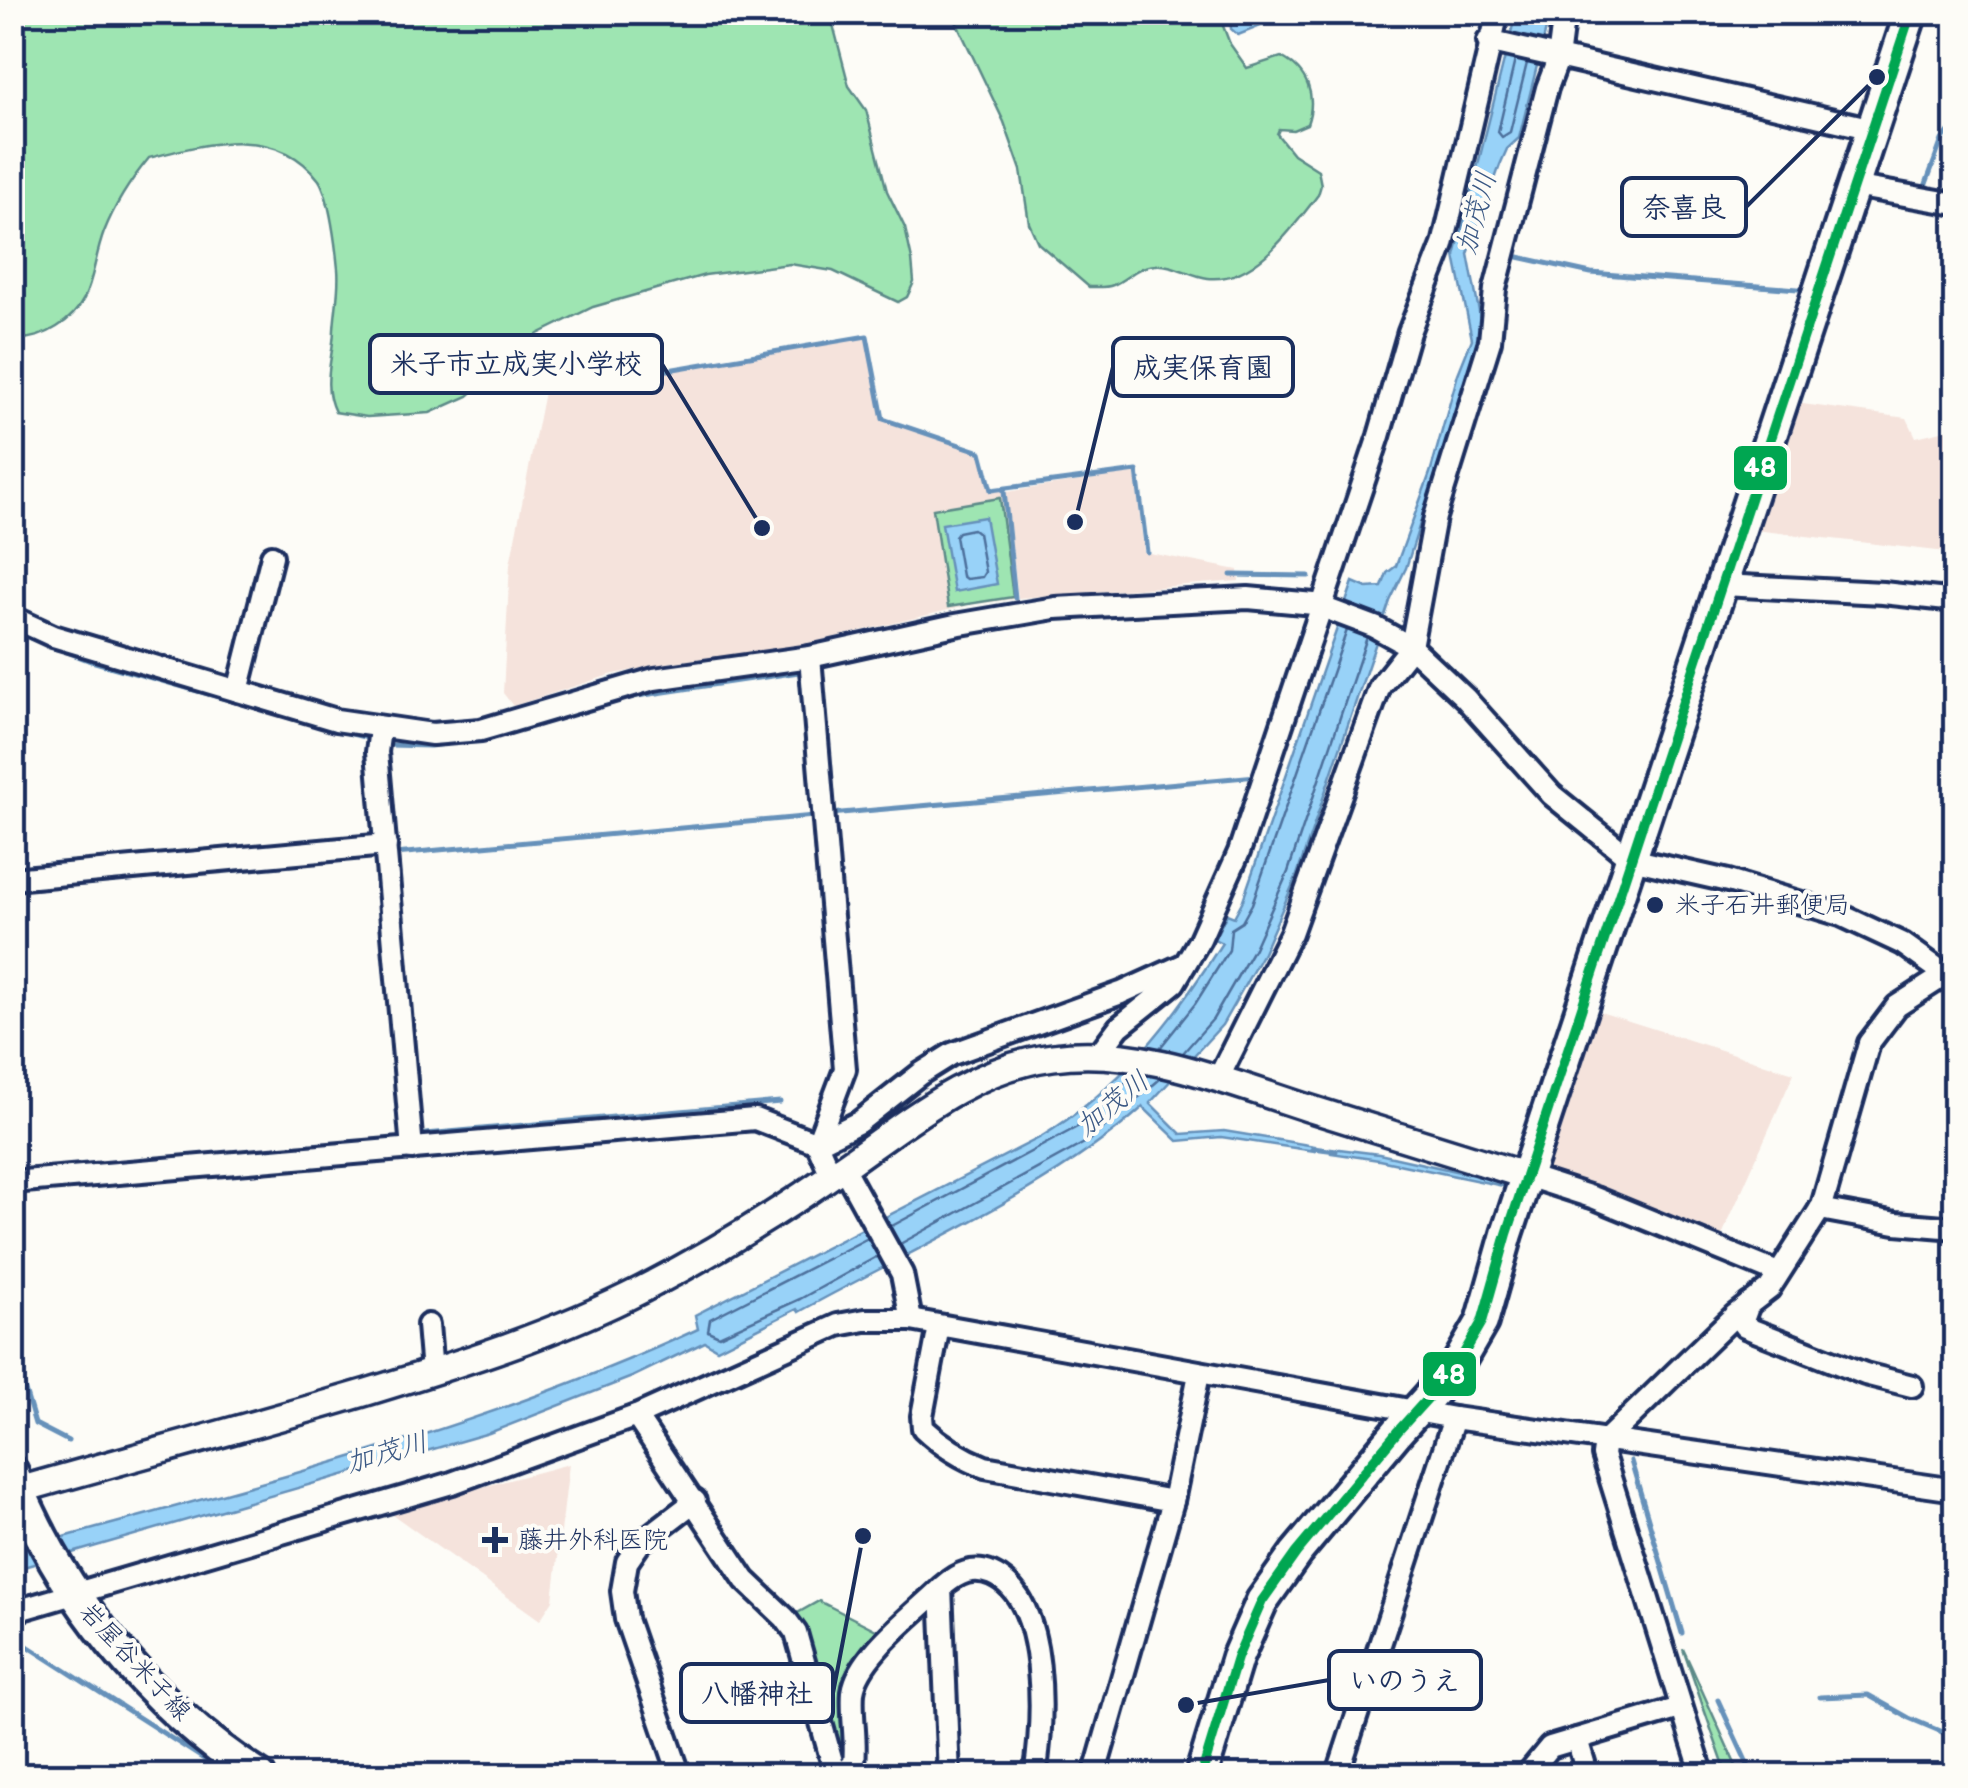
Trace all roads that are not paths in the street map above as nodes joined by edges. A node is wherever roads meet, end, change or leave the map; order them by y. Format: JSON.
{"nodes":[{"id":1,"x":1498,"y":12,"type":"edge"},
{"id":2,"x":1564,"y":12,"type":"edge"},
{"id":3,"x":1910,"y":12,"type":"edge"},
{"id":4,"x":1488,"y":41,"type":"junction"},
{"id":5,"x":1554,"y":58,"type":"junction"},
{"id":6,"x":1873,"y":129,"type":"junction"},
{"id":7,"x":1853,"y":186,"type":"junction"},
{"id":8,"x":1956,"y":204,"type":"edge"},
{"id":9,"x":272,"y":556,"type":"dead end"},
{"id":10,"x":1722,"y":586,"type":"junction"},
{"id":11,"x":1956,"y":601,"type":"edge"},
{"id":12,"x":1333,"y":610,"type":"junction"},
{"id":13,"x":12,"y":616,"type":"edge"},
{"id":14,"x":1411,"y":647,"type":"junction"},
{"id":15,"x":810,"y":657,"type":"junction"},
{"id":16,"x":238,"y":692,"type":"junction"},
{"id":17,"x":380,"y":729,"type":"junction"},
{"id":18,"x":386,"y":845,"type":"junction"},
{"id":19,"x":1631,"y":860,"type":"junction"},
{"id":20,"x":12,"y":879,"type":"edge"},
{"id":21,"x":1185,"y":964,"type":"junction"},
{"id":22,"x":1953,"y":974,"type":"edge"},
{"id":23,"x":1098,"y":1055,"type":"junction"},
{"id":24,"x":1209,"y":1077,"type":"junction"},
{"id":25,"x":817,"y":1143,"type":"junction"},
{"id":26,"x":412,"y":1149,"type":"junction"},
{"id":27,"x":842,"y":1176,"type":"junction"},
{"id":28,"x":1527,"y":1176,"type":"junction"},
{"id":29,"x":12,"y":1182,"type":"edge"},
{"id":30,"x":1820,"y":1209,"type":"junction"},
{"id":31,"x":1956,"y":1228,"type":"edge"},
{"id":32,"x":1778,"y":1273,"type":"junction"},
{"id":33,"x":1749,"y":1304,"type":"junction"},
{"id":34,"x":911,"y":1320,"type":"junction"},
{"id":35,"x":428,"y":1325,"type":"dead end"},
{"id":36,"x":939,"y":1326,"type":"junction"},
{"id":37,"x":432,"y":1372,"type":"junction"},
{"id":38,"x":1199,"y":1374,"type":"junction"},
{"id":39,"x":1912,"y":1386,"type":"dead end"},
{"id":40,"x":1420,"y":1410,"type":"junction"},
{"id":41,"x":636,"y":1416,"type":"junction"},
{"id":42,"x":1454,"y":1418,"type":"junction"},
{"id":43,"x":1605,"y":1442,"type":"junction"},
{"id":44,"x":1956,"y":1490,"type":"edge"},
{"id":45,"x":19,"y":1492,"type":"edge"},
{"id":46,"x":695,"y":1500,"type":"junction"},
{"id":47,"x":1174,"y":1501,"type":"junction"},
{"id":48,"x":70,"y":1588,"type":"junction"},
{"id":49,"x":941,"y":1588,"type":"junction"},
{"id":50,"x":12,"y":1612,"type":"edge"},
{"id":51,"x":1680,"y":1708,"type":"junction"},
{"id":52,"x":1577,"y":1739,"type":"junction"},
{"id":53,"x":259,"y":1776,"type":"edge"},
{"id":54,"x":680,"y":1776,"type":"edge"},
{"id":55,"x":839,"y":1776,"type":"edge"},
{"id":56,"x":949,"y":1776,"type":"edge"},
{"id":57,"x":1035,"y":1776,"type":"edge"},
{"id":58,"x":1094,"y":1776,"type":"edge"},
{"id":59,"x":1201,"y":1776,"type":"edge"},
{"id":60,"x":1337,"y":1776,"type":"edge"},
{"id":61,"x":1526,"y":1776,"type":"edge"},
{"id":62,"x":1588,"y":1776,"type":"edge"},
{"id":63,"x":1703,"y":1776,"type":"edge"}],
"edges":[{"from":1,"to":4,"type":"street"},
{"from":2,"to":5,"type":"street"},
{"from":3,"to":6,"type":"main road"},
{"from":4,"to":5,"type":"street"},
{"from":4,"to":12,"type":"street"},
{"from":5,"to":6,"type":"street"},
{"from":5,"to":14,"type":"street"},
{"from":6,"to":7,"type":"main road"},
{"from":7,"to":8,"type":"street"},
{"from":7,"to":10,"type":"main road"},
{"from":9,"to":16,"type":"street"},
{"from":10,"to":11,"type":"street"},
{"from":10,"to":19,"type":"main road"},
{"from":12,"to":14,"type":"street"},
{"from":12,"to":15,"type":"street"},
{"from":12,"to":21,"type":"street"},
{"from":13,"to":16,"type":"street"},
{"from":14,"to":19,"type":"street"},
{"from":14,"to":24,"type":"street"},
{"from":15,"to":17,"type":"street"},
{"from":15,"to":25,"type":"street"},
{"from":16,"to":17,"type":"street"},
{"from":17,"to":18,"type":"street"},
{"from":18,"to":20,"type":"street"},
{"from":18,"to":26,"type":"street"},
{"from":19,"to":22,"type":"street"},
{"from":19,"to":28,"type":"main road"},
{"from":21,"to":23,"type":"street"},
{"from":21,"to":25,"type":"street"},
{"from":22,"to":30,"type":"street"},
{"from":23,"to":24,"type":"street"},
{"from":23,"to":27,"type":"street"},
{"from":24,"to":28,"type":"street"},
{"from":25,"to":26,"type":"street"},
{"from":25,"to":27,"type":"street"},
{"from":26,"to":29,"type":"street"},
{"from":27,"to":34,"type":"street"},
{"from":27,"to":37,"type":"street"},
{"from":28,"to":32,"type":"street"},
{"from":28,"to":40,"type":"main road"},
{"from":30,"to":31,"type":"street"},
{"from":30,"to":32,"type":"street"},
{"from":32,"to":33,"type":"street"},
{"from":33,"to":39,"type":"street"},
{"from":33,"to":43,"type":"street"},
{"from":34,"to":36,"type":"street"},
{"from":34,"to":41,"type":"street"},
{"from":35,"to":37,"type":"street"},
{"from":36,"to":38,"type":"street"},
{"from":36,"to":47,"type":"street"},
{"from":37,"to":45,"type":"street"},
{"from":38,"to":40,"type":"street"},
{"from":38,"to":47,"type":"street"},
{"from":40,"to":42,"type":"street"},
{"from":40,"to":59,"type":"main road"},
{"from":41,"to":46,"type":"street"},
{"from":41,"to":48,"type":"street"},
{"from":42,"to":43,"type":"street"},
{"from":42,"to":60,"type":"street"},
{"from":43,"to":44,"type":"street"},
{"from":43,"to":51,"type":"street"},
{"from":45,"to":48,"type":"main road","name":"岩屋谷米子線"},
{"from":46,"to":54,"type":"street"},
{"from":46,"to":55,"type":"street"},
{"from":47,"to":58,"type":"street"},
{"from":48,"to":50,"type":"street"},
{"from":48,"to":53,"type":"main road","name":"岩屋谷米子線"},
{"from":49,"to":55,"type":"street"},
{"from":49,"to":56,"type":"street"},
{"from":49,"to":57,"type":"street"},
{"from":51,"to":52,"type":"street"},
{"from":51,"to":63,"type":"street"},
{"from":52,"to":61,"type":"street"},
{"from":52,"to":62,"type":"street"}]}
